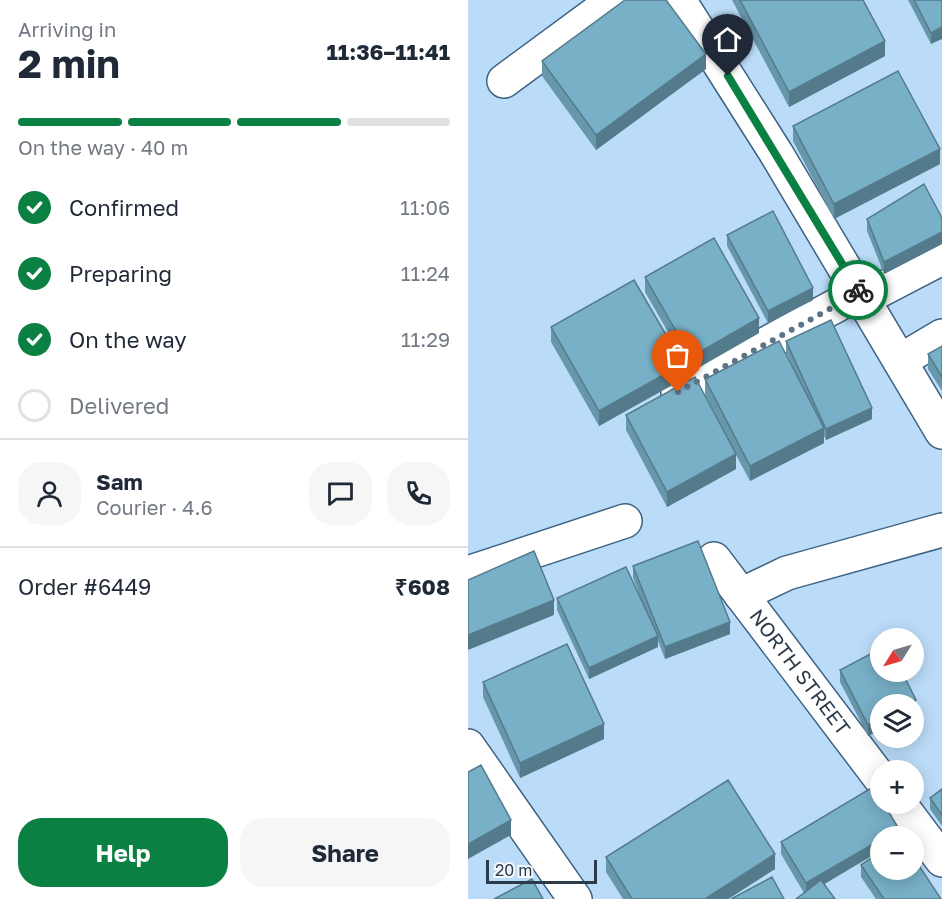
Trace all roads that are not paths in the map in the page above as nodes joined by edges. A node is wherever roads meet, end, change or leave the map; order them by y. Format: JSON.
{"nodes":[{"id":1,"x":614,"y":0,"type":"edge"},
{"id":2,"x":679,"y":0,"type":"edge"},
{"id":3,"x":504,"y":81,"type":"dead end"},
{"id":4,"x":942,"y":258,"type":"edge"},
{"id":5,"x":861,"y":296,"type":"junction"},
{"id":6,"x":942,"y":336,"type":"edge"},
{"id":7,"x":900,"y":361,"type":"junction"},
{"id":8,"x":678,"y":392,"type":"edge"},
{"id":9,"x":942,"y":432,"type":"edge"},
{"id":10,"x":625,"y":521,"type":"dead end"},
{"id":11,"x":942,"y":530,"type":"edge"},
{"id":12,"x":714,"y":559,"type":"dead end"},
{"id":13,"x":468,"y":573,"type":"edge"},
{"id":14,"x":741,"y":595,"type":"junction"},
{"id":15,"x":468,"y":746,"type":"edge"},
{"id":16,"x":870,"y":765,"type":"edge"},
{"id":17,"x":908,"y":814,"type":"edge"},
{"id":18,"x":942,"y":860,"type":"edge"},
{"id":19,"x":575,"y":899,"type":"edge"}],
"edges":[{"from":1,"to":3,"type":"street"},
{"from":2,"to":5,"type":"street"},
{"from":4,"to":5,"type":"street"},
{"from":5,"to":7,"type":"street"},
{"from":5,"to":8,"type":"street"},
{"from":6,"to":7,"type":"street"},
{"from":7,"to":9,"type":"street"},
{"from":10,"to":13,"type":"street"},
{"from":11,"to":14,"type":"street","name":"NORTH STREET"},
{"from":12,"to":14,"type":"street","name":"NORTH STREET"},
{"from":14,"to":16,"type":"street","name":"NORTH STREET"},
{"from":15,"to":19,"type":"street"},
{"from":17,"to":18,"type":"street"}]}
